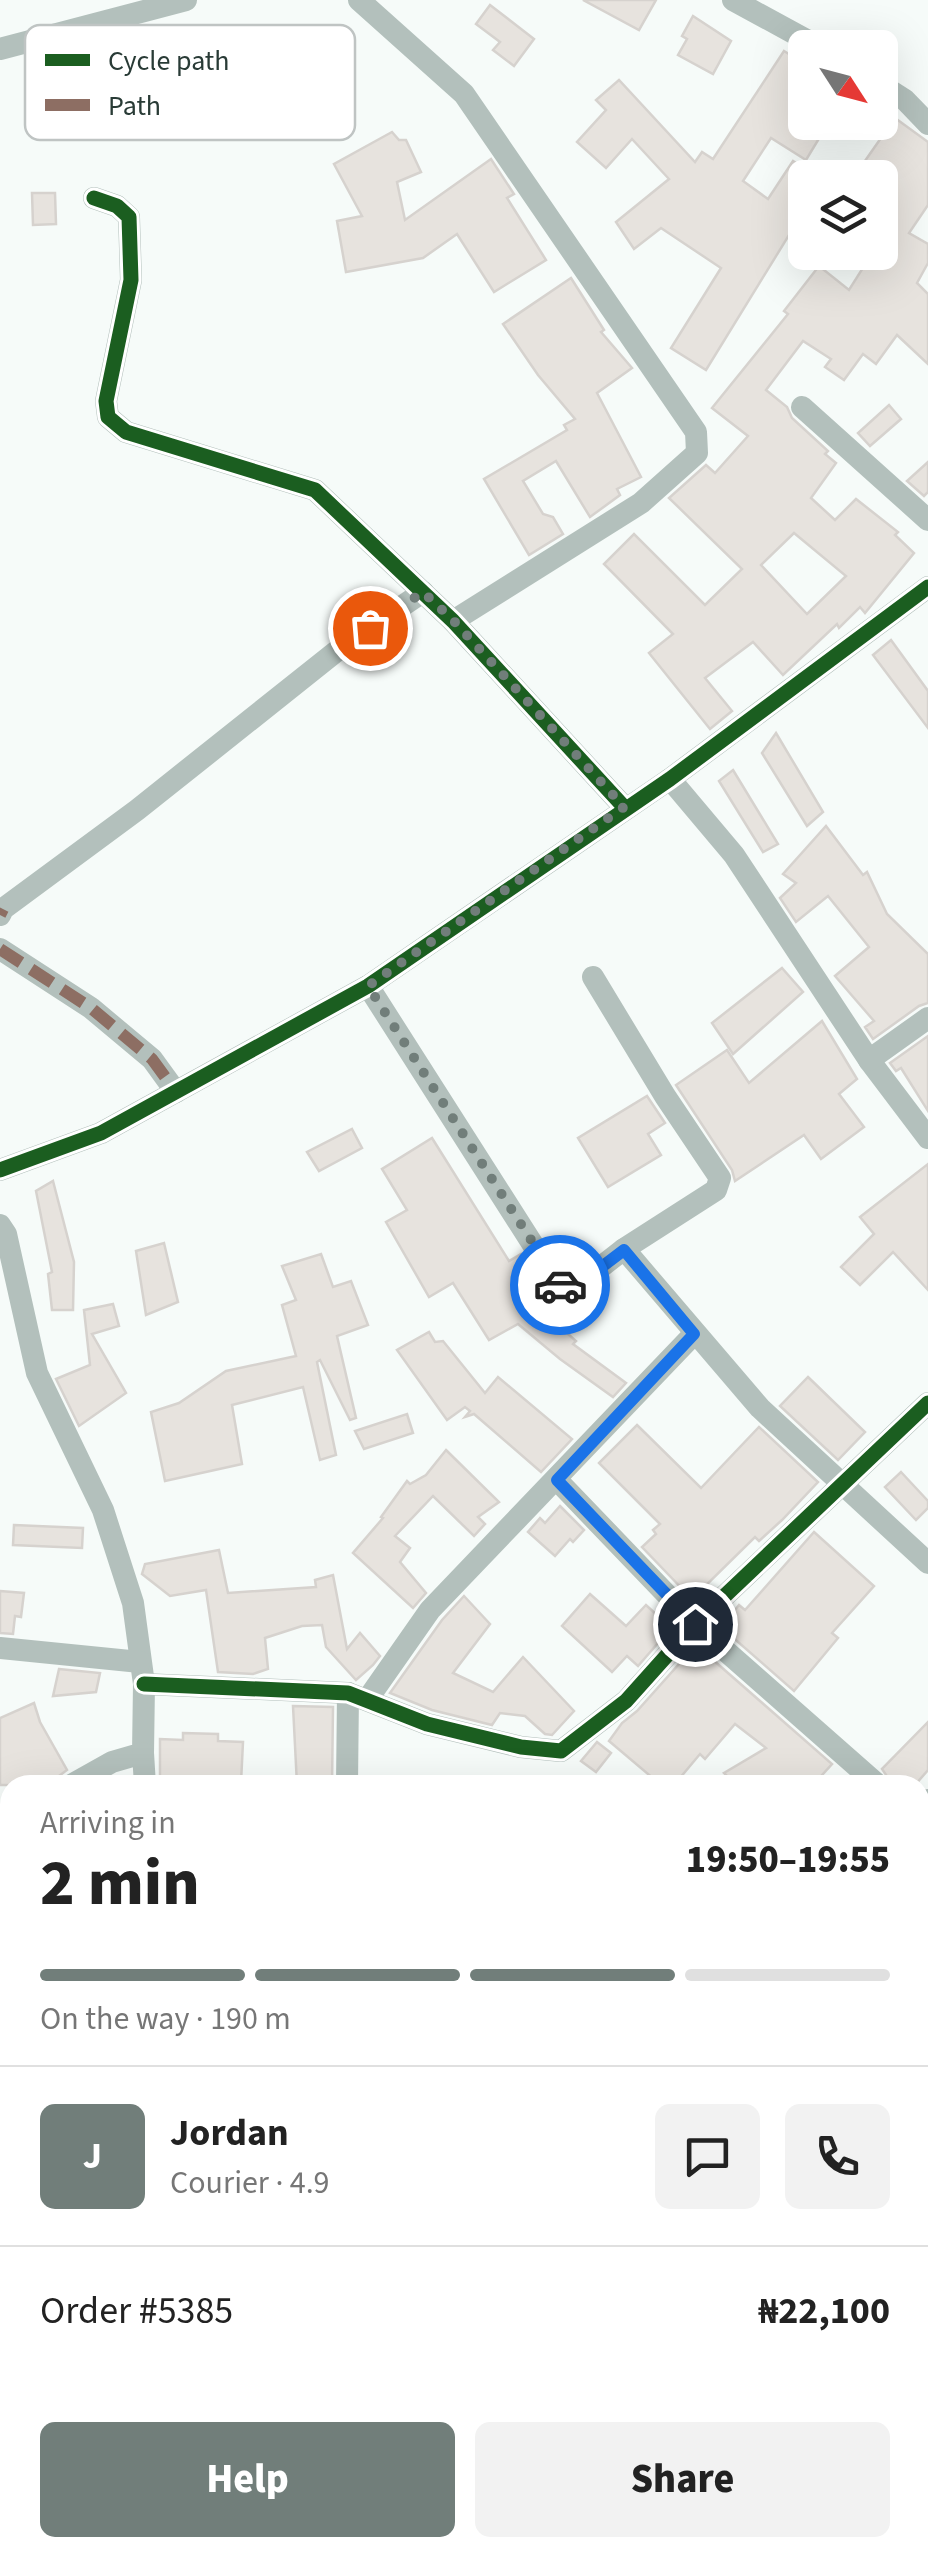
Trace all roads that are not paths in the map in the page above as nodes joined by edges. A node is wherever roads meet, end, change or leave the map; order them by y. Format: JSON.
{"nodes":[{"id":1,"x":186,"y":0,"type":"edge"},
{"id":2,"x":359,"y":0,"type":"edge"},
{"id":3,"x":734,"y":0,"type":"edge"},
{"id":4,"x":91,"y":25,"type":"edge"},
{"id":5,"x":788,"y":30,"type":"edge"},
{"id":6,"x":25,"y":42,"type":"edge"},
{"id":7,"x":0,"y":49,"type":"edge"},
{"id":8,"x":898,"y":95,"type":"edge"},
{"id":9,"x":928,"y":124,"type":"edge"},
{"id":10,"x":94,"y":198,"type":"dead end"},
{"id":11,"x":802,"y":407,"type":"dead end"},
{"id":12,"x":928,"y":520,"type":"edge"},
{"id":13,"x":928,"y":587,"type":"edge"},
{"id":14,"x":423,"y":592,"type":"junction"},
{"id":15,"x":453,"y":620,"type":"junction"},
{"id":16,"x":670,"y":778,"type":"junction"},
{"id":17,"x":624,"y":807,"type":"junction"},
{"id":18,"x":0,"y":915,"type":"edge"},
{"id":19,"x":0,"y":949,"type":"edge"},
{"id":20,"x":593,"y":977,"type":"dead end"},
{"id":21,"x":368,"y":986,"type":"junction"},
{"id":22,"x":928,"y":1018,"type":"edge"},
{"id":23,"x":869,"y":1060,"type":"junction"},
{"id":24,"x":176,"y":1092,"type":"junction"},
{"id":25,"x":928,"y":1138,"type":"edge"},
{"id":26,"x":0,"y":1170,"type":"edge"},
{"id":27,"x":0,"y":1226,"type":"edge"},
{"id":28,"x":624,"y":1250,"type":"junction"},
{"id":29,"x":694,"y":1334,"type":"junction"},
{"id":30,"x":928,"y":1403,"type":"edge"},
{"id":31,"x":557,"y":1480,"type":"junction"},
{"id":32,"x":842,"y":1484,"type":"junction"},
{"id":33,"x":928,"y":1563,"type":"edge"},
{"id":34,"x":695,"y":1624,"type":"junction"},
{"id":35,"x":0,"y":1648,"type":"edge"},
{"id":36,"x":142,"y":1673,"type":"junction"},
{"id":37,"x":357,"y":1697,"type":"junction"},
{"id":38,"x":144,"y":1753,"type":"junction"},
{"id":39,"x":89,"y":1775,"type":"edge"},
{"id":40,"x":145,"y":1775,"type":"edge"},
{"id":41,"x":348,"y":1775,"type":"edge"},
{"id":42,"x":867,"y":1775,"type":"edge"}],
"edges":[{"from":1,"to":4,"type":"street"},
{"from":2,"to":15,"type":"street"},
{"from":3,"to":5,"type":"street"},
{"from":6,"to":7,"type":"street"},
{"from":8,"to":9,"type":"street"},
{"from":10,"to":14,"type":"street"},
{"from":11,"to":12,"type":"street"},
{"from":13,"to":16,"type":"street"},
{"from":14,"to":15,"type":"street"},
{"from":14,"to":18,"type":"street"},
{"from":15,"to":17,"type":"street"},
{"from":16,"to":17,"type":"street"},
{"from":16,"to":23,"type":"street"},
{"from":17,"to":21,"type":"street"},
{"from":19,"to":24,"type":"street"},
{"from":20,"to":28,"type":"street"},
{"from":21,"to":24,"type":"street"},
{"from":21,"to":28,"type":"street"},
{"from":22,"to":23,"type":"street"},
{"from":23,"to":25,"type":"street"},
{"from":24,"to":26,"type":"street"},
{"from":27,"to":36,"type":"street"},
{"from":28,"to":29,"type":"street"},
{"from":29,"to":31,"type":"street"},
{"from":29,"to":32,"type":"street"},
{"from":30,"to":32,"type":"street"},
{"from":31,"to":34,"type":"street"},
{"from":31,"to":37,"type":"street"},
{"from":32,"to":33,"type":"street"},
{"from":32,"to":34,"type":"street"},
{"from":34,"to":37,"type":"street"},
{"from":34,"to":42,"type":"street"},
{"from":35,"to":36,"type":"street"},
{"from":36,"to":37,"type":"street"},
{"from":36,"to":38,"type":"street"},
{"from":37,"to":41,"type":"street"},
{"from":38,"to":39,"type":"street"},
{"from":38,"to":40,"type":"street"}]}
